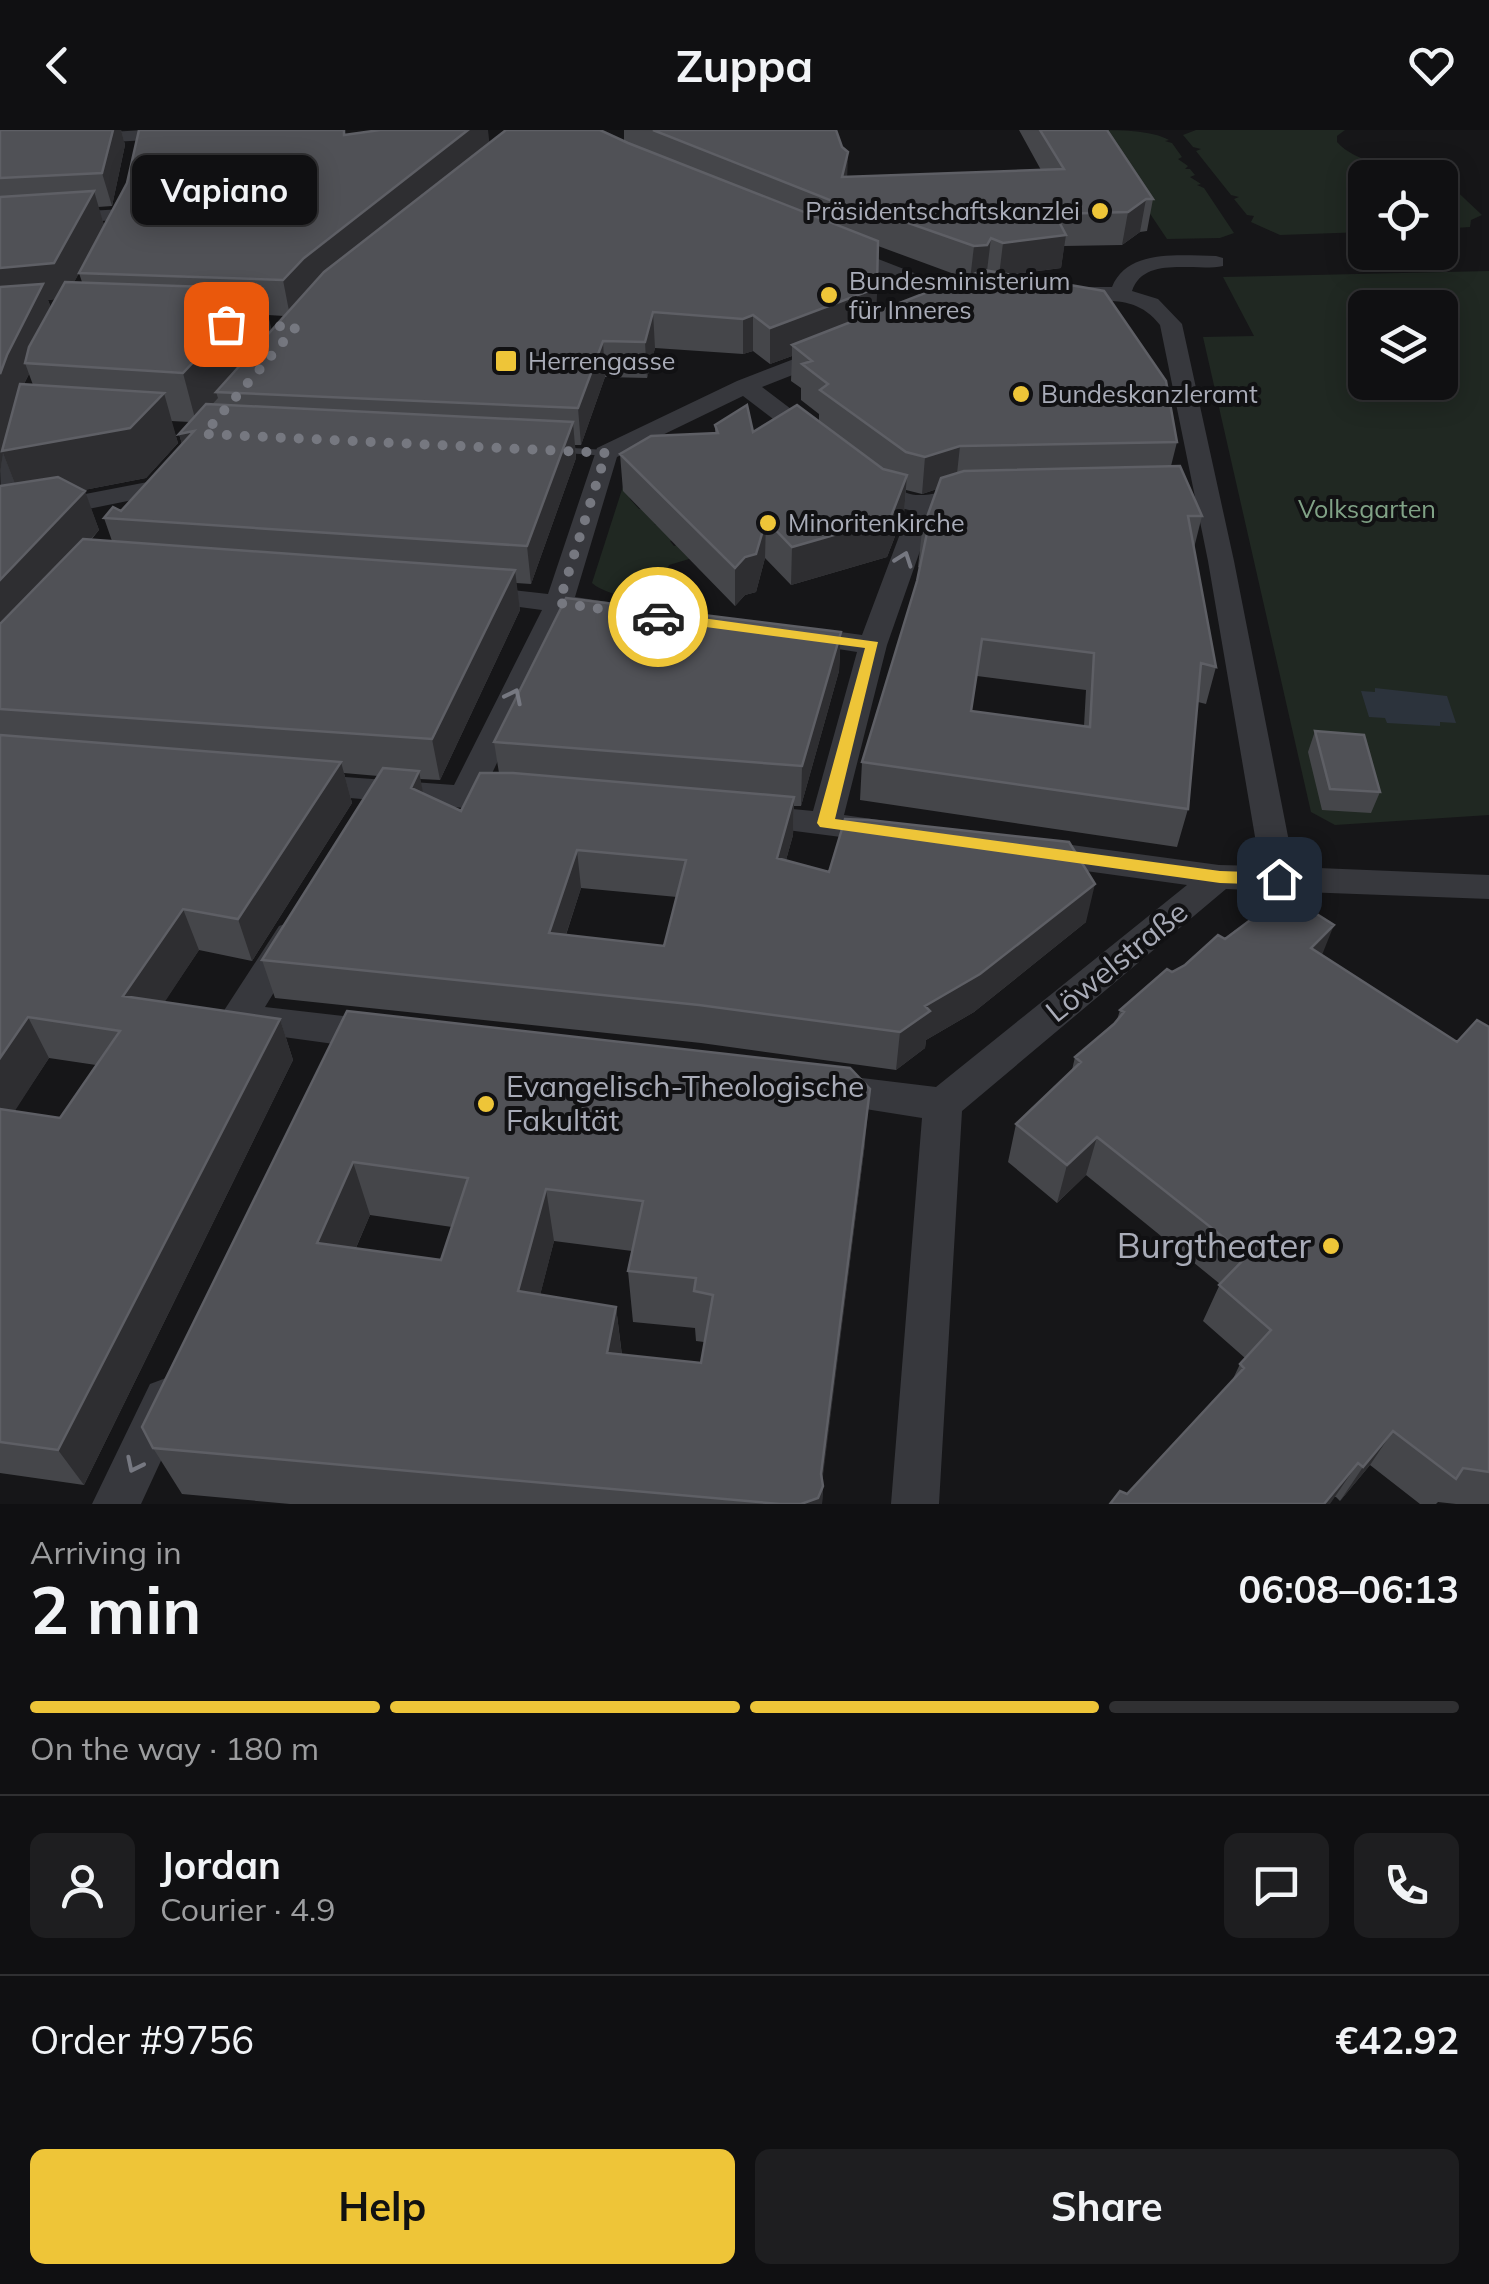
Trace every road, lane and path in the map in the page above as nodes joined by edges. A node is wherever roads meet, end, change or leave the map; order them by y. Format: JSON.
{"nodes":[{"id":1,"x":228,"y":130,"type":"edge"},
{"id":2,"x":0,"y":144,"type":"edge"},
{"id":3,"x":122,"y":214,"type":"edge"},
{"id":4,"x":0,"y":222,"type":"edge"},
{"id":5,"x":811,"y":238,"type":"edge"},
{"id":6,"x":1216,"y":262,"type":"dead end"},
{"id":7,"x":969,"y":292,"type":"junction"},
{"id":8,"x":1044,"y":293,"type":"edge"},
{"id":9,"x":1006,"y":294,"type":"edge"},
{"id":10,"x":1120,"y":294,"type":"junction"},
{"id":11,"x":942,"y":308,"type":"edge"},
{"id":12,"x":755,"y":360,"type":"dead end"},
{"id":13,"x":746,"y":386,"type":"junction"},
{"id":14,"x":30,"y":418,"type":"edge"},
{"id":15,"x":536,"y":450,"type":"edge"},
{"id":16,"x":606,"y":453,"type":"junction"},
{"id":17,"x":179,"y":463,"type":"edge"},
{"id":18,"x":158,"y":488,"type":"junction"},
{"id":19,"x":1205,"y":489,"type":"junction"},
{"id":20,"x":1177,"y":490,"type":"edge"},
{"id":21,"x":966,"y":494,"type":"edge"},
{"id":22,"x":923,"y":506,"type":"junction"},
{"id":23,"x":1,"y":518,"type":"edge"},
{"id":24,"x":127,"y":523,"type":"edge"},
{"id":25,"x":446,"y":592,"type":"edge"},
{"id":26,"x":559,"y":603,"type":"junction"},
{"id":27,"x":637,"y":614,"type":"edge"},
{"id":28,"x":774,"y":632,"type":"edge"},
{"id":29,"x":873,"y":645,"type":"junction"},
{"id":30,"x":274,"y":783,"type":"edge"},
{"id":31,"x":380,"y":791,"type":"junction"},
{"id":32,"x":538,"y":797,"type":"edge"},
{"id":33,"x":464,"y":798,"type":"junction"},
{"id":34,"x":730,"y":814,"type":"edge"},
{"id":35,"x":362,"y":822,"type":"edge"},
{"id":36,"x":826,"y":823,"type":"junction"},
{"id":37,"x":912,"y":835,"type":"edge"},
{"id":38,"x":1008,"y":848,"type":"edge"},
{"id":39,"x":1220,"y":877,"type":"junction"},
{"id":40,"x":1279,"y":879,"type":"junction"},
{"id":41,"x":1489,"y":887,"type":"edge"},
{"id":42,"x":310,"y":904,"type":"edge"},
{"id":43,"x":345,"y":1032,"type":"junction"},
{"id":44,"x":423,"y":1041,"type":"edge"},
{"id":45,"x":326,"y":1072,"type":"edge"},
{"id":46,"x":790,"y":1086,"type":"edge"},
{"id":47,"x":944,"y":1104,"type":"junction"},
{"id":48,"x":188,"y":1356,"type":"edge"},
{"id":49,"x":116,"y":1504,"type":"edge"},
{"id":50,"x":915,"y":1504,"type":"edge"}],
"edges":[{"from":1,"to":2,"type":"street"},
{"from":3,"to":4,"type":"street"},
{"from":5,"to":7,"type":"street"},
{"from":6,"to":10,"type":"street"},
{"from":7,"to":9,"type":"street"},
{"from":7,"to":11,"type":"street"},
{"from":8,"to":10,"type":"street"},
{"from":10,"to":19,"type":"street"},
{"from":12,"to":13,"type":"street"},
{"from":13,"to":16,"type":"street"},
{"from":13,"to":22,"type":"street"},
{"from":14,"to":23,"type":"street"},
{"from":15,"to":16,"type":"lane"},
{"from":16,"to":26,"type":"street"},
{"from":17,"to":18,"type":"street"},
{"from":18,"to":23,"type":"street"},
{"from":18,"to":24,"type":"street"},
{"from":19,"to":20,"type":"street"},
{"from":19,"to":40,"type":"street"},
{"from":21,"to":22,"type":"street"},
{"from":29,"to":22,"type":"street","one_way":true},
{"from":25,"to":26,"type":"street"},
{"from":26,"to":27,"type":"street"},
{"from":33,"to":26,"type":"street","one_way":true},
{"from":28,"to":29,"type":"street"},
{"from":29,"to":36,"type":"street"},
{"from":30,"to":31,"type":"street"},
{"from":31,"to":33,"type":"street"},
{"from":31,"to":35,"type":"street"},
{"from":32,"to":33,"type":"street"},
{"from":34,"to":36,"type":"street"},
{"from":36,"to":37,"type":"street"},
{"from":38,"to":39,"type":"street"},
{"from":39,"to":40,"type":"street"},
{"from":39,"to":47,"type":"street","name":"Löwelstraße"},
{"from":40,"to":41,"type":"street"},
{"from":42,"to":43,"type":"street"},
{"from":43,"to":44,"type":"street"},
{"from":43,"to":45,"type":"street"},
{"from":46,"to":47,"type":"street"},
{"from":47,"to":50,"type":"street"},
{"from":48,"to":49,"type":"street","one_way":true}]}
